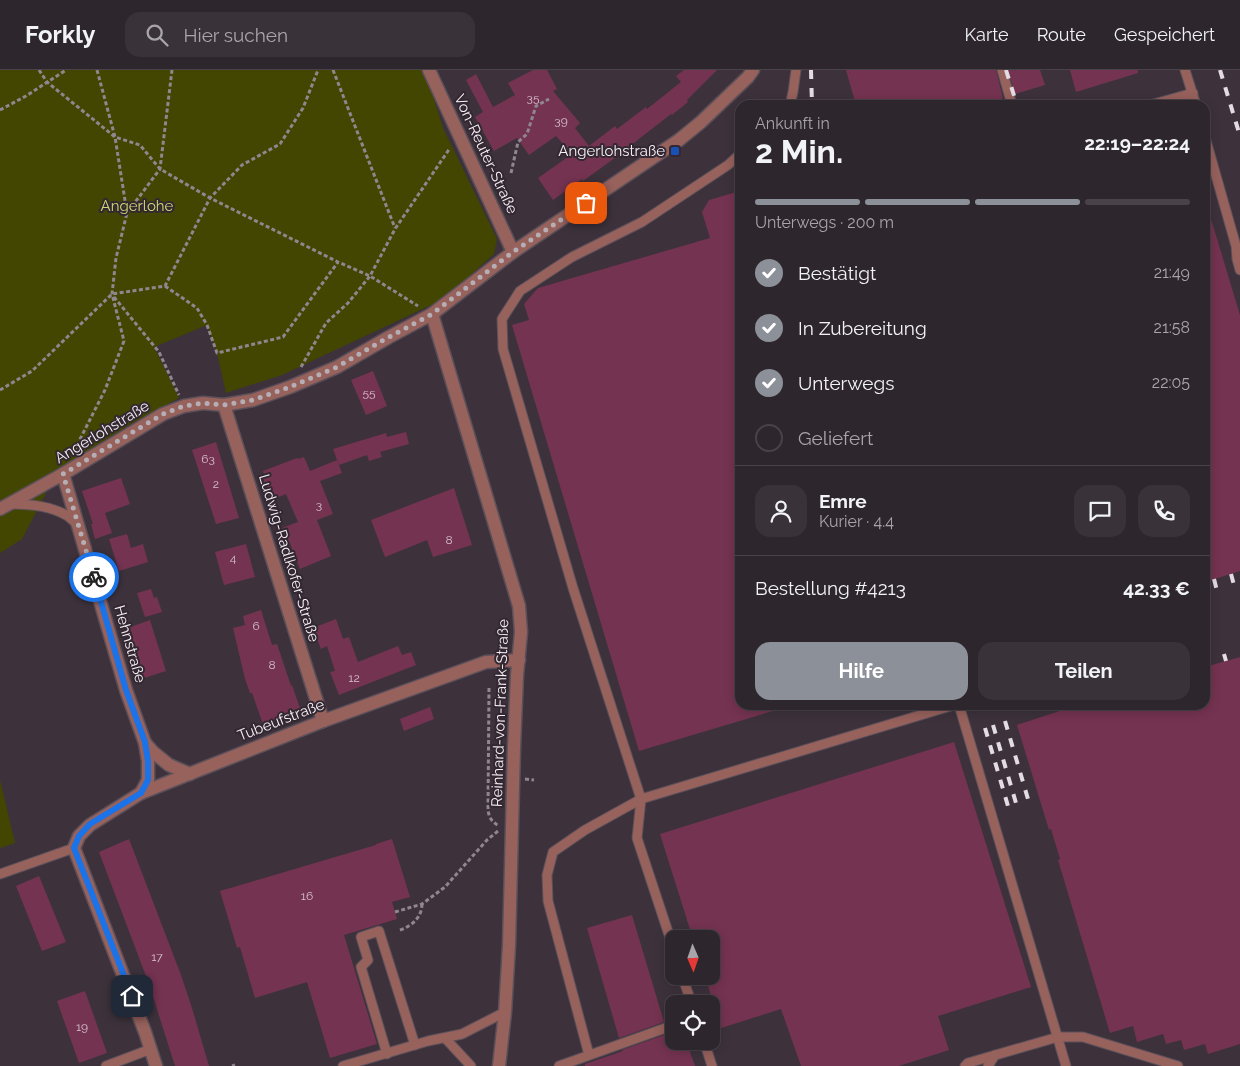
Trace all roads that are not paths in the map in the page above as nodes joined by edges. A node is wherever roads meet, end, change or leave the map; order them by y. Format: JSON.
{"nodes":[{"id":1,"x":429,"y":70,"type":"edge"},
{"id":2,"x":752,"y":70,"type":"edge"},
{"id":3,"x":796,"y":70,"type":"edge"},
{"id":4,"x":1002,"y":70,"type":"edge"},
{"id":5,"x":1185,"y":70,"type":"edge"},
{"id":6,"x":1192,"y":93,"type":"junction"},
{"id":7,"x":791,"y":100,"type":"edge"},
{"id":8,"x":1011,"y":100,"type":"edge"},
{"id":9,"x":1168,"y":100,"type":"edge"},
{"id":10,"x":1194,"y":100,"type":"edge"},
{"id":11,"x":1210,"y":154,"type":"edge"},
{"id":12,"x":735,"y":159,"type":"edge"},
{"id":13,"x":513,"y":252,"type":"junction"},
{"id":14,"x":1240,"y":270,"type":"edge"},
{"id":15,"x":432,"y":314,"type":"junction"},
{"id":16,"x":224,"y":405,"type":"junction"},
{"id":17,"x":63,"y":474,"type":"junction"},
{"id":18,"x":6,"y":506,"type":"edge"},
{"id":19,"x":79,"y":525,"type":"junction"},
{"id":20,"x":520,"y":660,"type":"junction"},
{"id":21,"x":938,"y":710,"type":"edge"},
{"id":22,"x":960,"y":710,"type":"edge"},
{"id":23,"x":323,"y":721,"type":"junction"},
{"id":24,"x":145,"y":742,"type":"junction"},
{"id":25,"x":190,"y":774,"type":"junction"},
{"id":26,"x":141,"y":793,"type":"junction"},
{"id":27,"x":641,"y":800,"type":"junction"},
{"id":28,"x":74,"y":848,"type":"junction"},
{"id":29,"x":0,"y":874,"type":"edge"},
{"id":30,"x":667,"y":930,"type":"edge"},
{"id":31,"x":505,"y":1012,"type":"junction"},
{"id":32,"x":665,"y":1028,"type":"edge"},
{"id":33,"x":1058,"y":1037,"type":"junction"},
{"id":34,"x":445,"y":1038,"type":"junction"},
{"id":35,"x":415,"y":1045,"type":"junction"},
{"id":36,"x":151,"y":1049,"type":"junction"},
{"id":37,"x":707,"y":1050,"type":"edge"},
{"id":38,"x":387,"y":1054,"type":"junction"},
{"id":39,"x":589,"y":1055,"type":"junction"},
{"id":40,"x":995,"y":1055,"type":"junction"},
{"id":41,"x":106,"y":1066,"type":"edge"},
{"id":42,"x":156,"y":1066,"type":"edge"},
{"id":43,"x":343,"y":1066,"type":"edge"},
{"id":44,"x":471,"y":1066,"type":"edge"},
{"id":45,"x":499,"y":1066,"type":"edge"},
{"id":46,"x":559,"y":1066,"type":"edge"},
{"id":47,"x":712,"y":1066,"type":"edge"},
{"id":48,"x":965,"y":1066,"type":"edge"},
{"id":49,"x":988,"y":1066,"type":"edge"},
{"id":50,"x":1066,"y":1066,"type":"edge"},
{"id":51,"x":1178,"y":1066,"type":"edge"}],
"edges":[{"from":1,"to":13,"type":"street","name":"Von-Reuter-Straße"},
{"from":2,"to":13,"type":"street","name":"Angerlohstraße"},
{"from":3,"to":7,"type":"lane"},
{"from":4,"to":8,"type":"lane"},
{"from":5,"to":6,"type":"lane"},
{"from":6,"to":9,"type":"lane"},
{"from":6,"to":10,"type":"lane"},
{"from":11,"to":14,"type":"lane"},
{"from":12,"to":27,"type":"lane"},
{"from":13,"to":15,"type":"street","name":"Angerlohstraße"},
{"from":15,"to":16,"type":"street","name":"Angerlohstraße"},
{"from":15,"to":20,"type":"street","name":"Reinhard-von-Frank-Straße"},
{"from":16,"to":17,"type":"street","name":"Angerlohstraße"},
{"from":16,"to":23,"type":"street","name":"Ludwig-Radlkofer-Straße"},
{"from":17,"to":18,"type":"street","name":"Angerlohstraße"},
{"from":17,"to":19,"type":"street","name":"Hehnstraße"},
{"from":18,"to":19,"type":"lane"},
{"from":19,"to":24,"type":"street","name":"Hehnstraße"},
{"from":20,"to":23,"type":"street","name":"Tubeufstraße"},
{"from":20,"to":31,"type":"street","name":"Reinhard-von-Frank-Straße"},
{"from":21,"to":27,"type":"lane"},
{"from":22,"to":33,"type":"lane"},
{"from":23,"to":25,"type":"street","name":"Tubeufstraße"},
{"from":24,"to":25,"type":"street","name":"Hehnstraße"},
{"from":24,"to":26,"type":"street","name":"Hehnstraße"},
{"from":25,"to":26,"type":"street","name":"Tubeufstraße"},
{"from":26,"to":28,"type":"street","name":"Tubeufstraße"},
{"from":27,"to":30,"type":"lane"},
{"from":27,"to":39,"type":"lane"},
{"from":28,"to":29,"type":"lane"},
{"from":28,"to":36,"type":"street"},
{"from":31,"to":34,"type":"lane"},
{"from":31,"to":45,"type":"street","name":"Reinhard-von-Frank-Straße"},
{"from":32,"to":39,"type":"lane"},
{"from":33,"to":40,"type":"lane"},
{"from":33,"to":50,"type":"lane"},
{"from":33,"to":51,"type":"lane"},
{"from":34,"to":35,"type":"lane"},
{"from":34,"to":44,"type":"lane"},
{"from":35,"to":38,"type":"lane"},
{"from":35,"to":38,"type":"lane"},
{"from":36,"to":41,"type":"lane"},
{"from":36,"to":42,"type":"street"},
{"from":37,"to":47,"type":"lane"},
{"from":38,"to":43,"type":"lane"},
{"from":39,"to":46,"type":"lane"},
{"from":40,"to":48,"type":"lane"},
{"from":40,"to":49,"type":"lane"}]}
